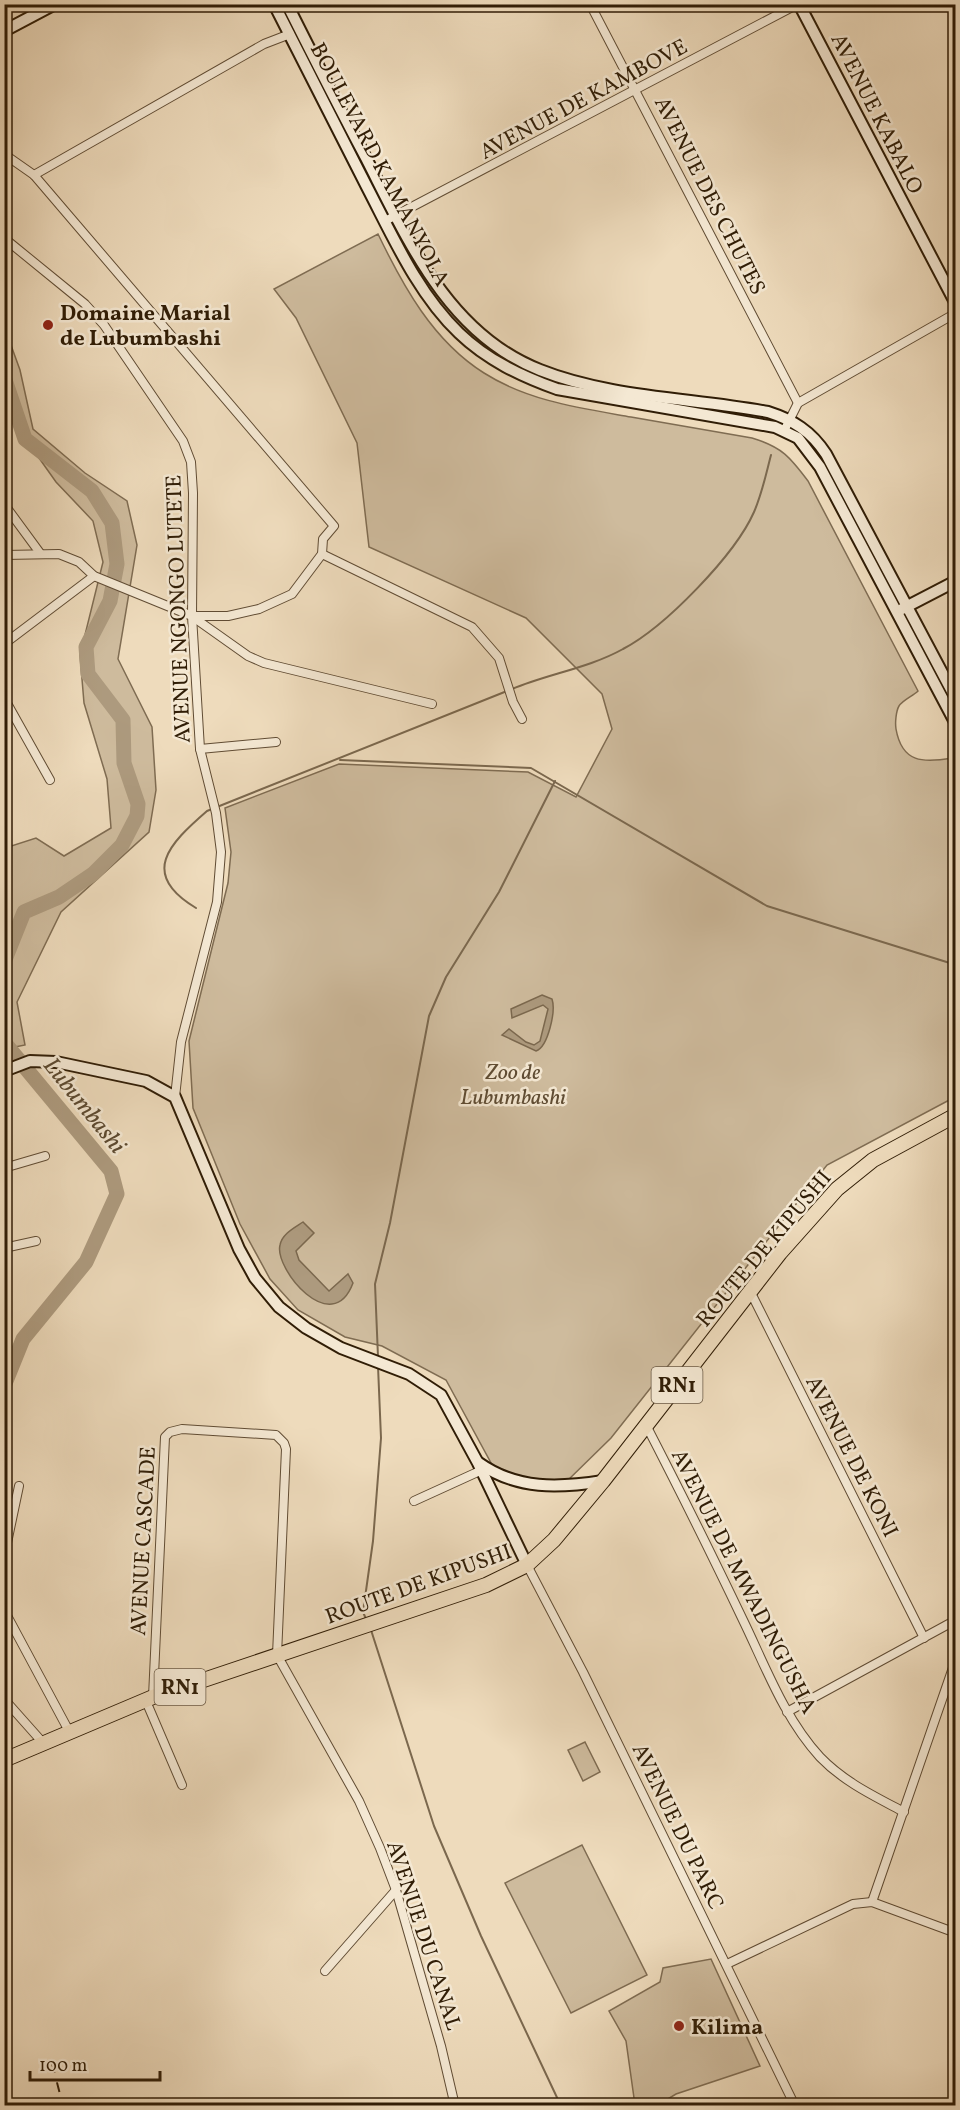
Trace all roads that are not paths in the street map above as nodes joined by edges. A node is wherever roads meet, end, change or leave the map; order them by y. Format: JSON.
{"nodes":[{"id":1,"x":55,"y":4,"type":"edge"},
{"id":2,"x":274,"y":4,"type":"edge"},
{"id":3,"x":287,"y":4,"type":"edge"},
{"id":4,"x":590,"y":4,"type":"edge"},
{"id":5,"x":799,"y":4,"type":"edge"},
{"id":6,"x":4,"y":31,"type":"edge"},
{"id":7,"x":290,"y":34,"type":"junction"},
{"id":8,"x":636,"y":90,"type":"junction"},
{"id":9,"x":4,"y":154,"type":"edge"},
{"id":10,"x":34,"y":175,"type":"junction"},
{"id":11,"x":390,"y":219,"type":"junction"},
{"id":12,"x":4,"y":238,"type":"edge"},
{"id":13,"x":956,"y":304,"type":"edge"},
{"id":14,"x":956,"y":313,"type":"edge"},
{"id":15,"x":798,"y":403,"type":"junction"},
{"id":16,"x":790,"y":420,"type":"junction"},
{"id":17,"x":784,"y":431,"type":"junction"},
{"id":18,"x":4,"y":504,"type":"edge"},
{"id":19,"x":40,"y":553,"type":"junction"},
{"id":20,"x":322,"y":554,"type":"junction"},
{"id":21,"x":4,"y":555,"type":"edge"},
{"id":22,"x":96,"y":577,"type":"junction"},
{"id":23,"x":956,"y":581,"type":"edge"},
{"id":24,"x":902,"y":609,"type":"junction"},
{"id":25,"x":192,"y":616,"type":"junction"},
{"id":26,"x":4,"y":644,"type":"edge"},
{"id":27,"x":4,"y":698,"type":"edge"},
{"id":28,"x":956,"y":699,"type":"edge"},
{"id":29,"x":432,"y":704,"type":"dead end"},
{"id":30,"x":522,"y":720,"type":"dead end"},
{"id":31,"x":956,"y":724,"type":"edge"},
{"id":32,"x":276,"y":742,"type":"dead end"},
{"id":33,"x":200,"y":749,"type":"junction"},
{"id":34,"x":50,"y":780,"type":"dead end"},
{"id":35,"x":7,"y":1070,"type":"edge"},
{"id":36,"x":175,"y":1097,"type":"junction"},
{"id":37,"x":956,"y":1115,"type":"edge"},
{"id":38,"x":45,"y":1156,"type":"dead end"},
{"id":39,"x":4,"y":1168,"type":"edge"},
{"id":40,"x":36,"y":1241,"type":"dead end"},
{"id":41,"x":4,"y":1248,"type":"edge"},
{"id":42,"x":750,"y":1291,"type":"junction"},
{"id":43,"x":646,"y":1425,"type":"junction"},
{"id":44,"x":480,"y":1466,"type":"junction"},
{"id":45,"x":603,"y":1481,"type":"junction"},
{"id":46,"x":19,"y":1486,"type":"dead end"},
{"id":47,"x":414,"y":1501,"type":"dead end"},
{"id":48,"x":7,"y":1522,"type":"edge"},
{"id":49,"x":4,"y":1557,"type":"edge"},
{"id":50,"x":527,"y":1565,"type":"junction"},
{"id":51,"x":4,"y":1610,"type":"edge"},
{"id":52,"x":956,"y":1620,"type":"edge"},
{"id":53,"x":924,"y":1638,"type":"junction"},
{"id":54,"x":277,"y":1655,"type":"junction"},
{"id":55,"x":956,"y":1659,"type":"edge"},
{"id":56,"x":4,"y":1699,"type":"edge"},
{"id":57,"x":149,"y":1699,"type":"junction"},
{"id":58,"x":787,"y":1712,"type":"junction"},
{"id":59,"x":70,"y":1733,"type":"junction"},
{"id":60,"x":44,"y":1744,"type":"junction"},
{"id":61,"x":4,"y":1760,"type":"edge"},
{"id":62,"x":182,"y":1785,"type":"dead end"},
{"id":63,"x":904,"y":1812,"type":"junction"},
{"id":64,"x":396,"y":1890,"type":"junction"},
{"id":65,"x":872,"y":1902,"type":"junction"},
{"id":66,"x":956,"y":1933,"type":"edge"},
{"id":67,"x":727,"y":1964,"type":"junction"},
{"id":68,"x":325,"y":1971,"type":"dead end"},
{"id":69,"x":455,"y":2106,"type":"edge"},
{"id":70,"x":795,"y":2106,"type":"edge"}],
"edges":[{"from":1,"to":6,"type":"main road"},
{"from":2,"to":7,"type":"main road","name":"BOULEVARD KAMANYOLA"},
{"from":3,"to":11,"type":"main road","name":"BOULEVARD KAMANYOLA"},
{"from":4,"to":8,"type":"street","name":"AVENUE DES CHUTES"},
{"from":5,"to":8,"type":"street","name":"AVENUE DE KAMBOVE"},
{"from":5,"to":13,"type":"main road","name":"AVENUE KABALO"},
{"from":7,"to":10,"type":"street"},
{"from":7,"to":11,"type":"main road","name":"BOULEVARD KAMANYOLA"},
{"from":8,"to":11,"type":"street","name":"AVENUE DE KAMBOVE"},
{"from":8,"to":15,"type":"street","name":"AVENUE DES CHUTES"},
{"from":9,"to":10,"type":"street"},
{"from":10,"to":20,"type":"street"},
{"from":11,"to":16,"type":"main road","name":"BOULEVARD KAMANYOLA"},
{"from":11,"to":17,"type":"main road","name":"BOULEVARD KAMANYOLA"},
{"from":12,"to":25,"type":"street","name":"AVENUE NGONGO LUTETE"},
{"from":14,"to":15,"type":"street"},
{"from":15,"to":16,"type":"street"},
{"from":16,"to":17,"type":"street"},
{"from":16,"to":24,"type":"main road","name":"BOULEVARD KAMANYOLA"},
{"from":17,"to":24,"type":"main road","name":"BOULEVARD KAMANYOLA"},
{"from":18,"to":19,"type":"street"},
{"from":19,"to":21,"type":"street"},
{"from":19,"to":22,"type":"street"},
{"from":20,"to":25,"type":"street"},
{"from":20,"to":30,"type":"street"},
{"from":22,"to":25,"type":"street"},
{"from":22,"to":26,"type":"street"},
{"from":23,"to":24,"type":"main road"},
{"from":24,"to":28,"type":"main road","name":"BOULEVARD KAMANYOLA"},
{"from":24,"to":31,"type":"main road","name":"BOULEVARD KAMANYOLA"},
{"from":25,"to":29,"type":"street"},
{"from":25,"to":33,"type":"street","name":"AVENUE NGONGO LUTETE"},
{"from":27,"to":34,"type":"street"},
{"from":32,"to":33,"type":"street"},
{"from":33,"to":36,"type":"street","name":"AVENUE NGONGO LUTETE"},
{"from":35,"to":36,"type":"main road"},
{"from":36,"to":44,"type":"main road","name":"AVENUE NGONGO LUTETE"},
{"from":37,"to":42,"type":"highway","name":"ROUTE DE KIPUSHI","number":"RN1"},
{"from":38,"to":39,"type":"street"},
{"from":40,"to":41,"type":"street"},
{"from":42,"to":43,"type":"highway","name":"ROUTE DE KIPUSHI","number":"RN1"},
{"from":42,"to":53,"type":"street","name":"AVENUE DE KONI"},
{"from":43,"to":45,"type":"highway","name":"ROUTE DE KIPUSHI","number":"RN1"},
{"from":43,"to":58,"type":"street","name":"AVENUE DE MWADINGUSHA"},
{"from":44,"to":45,"type":"main road"},
{"from":44,"to":47,"type":"street"},
{"from":44,"to":50,"type":"main road","name":"AVENUE NGONGO LUTETE"},
{"from":45,"to":50,"type":"highway","name":"ROUTE DE KIPUSHI","number":"RN1"},
{"from":46,"to":48,"type":"street"},
{"from":48,"to":49,"type":"street"},
{"from":50,"to":54,"type":"highway","name":"ROUTE DE KIPUSHI","number":"RN1"},
{"from":50,"to":67,"type":"street","name":"AVENUE DU PARC"},
{"from":51,"to":59,"type":"street"},
{"from":52,"to":53,"type":"street"},
{"from":53,"to":58,"type":"street"},
{"from":54,"to":57,"type":"highway","name":"ROUTE DE KIPUSHI","number":"RN1"},
{"from":54,"to":57,"type":"street","name":"AVENUE CASCADE"},
{"from":54,"to":64,"type":"street","name":"AVENUE DU CANAL"},
{"from":55,"to":63,"type":"street"},
{"from":56,"to":60,"type":"street"},
{"from":57,"to":59,"type":"highway","name":"ROUTE DE KIPUSHI","number":"RN1"},
{"from":57,"to":62,"type":"street"},
{"from":58,"to":63,"type":"street","name":"AVENUE DE MWADINGUSHA"},
{"from":59,"to":60,"type":"highway","name":"ROUTE DE KIPUSHI","number":"RN1"},
{"from":60,"to":61,"type":"highway","name":"ROUTE DE KIPUSHI","number":"RN1"},
{"from":63,"to":65,"type":"street"},
{"from":64,"to":68,"type":"street"},
{"from":64,"to":69,"type":"street","name":"AVENUE DU CANAL"},
{"from":65,"to":66,"type":"street"},
{"from":65,"to":67,"type":"street"},
{"from":67,"to":70,"type":"street","name":"AVENUE DU PARC"}]}
